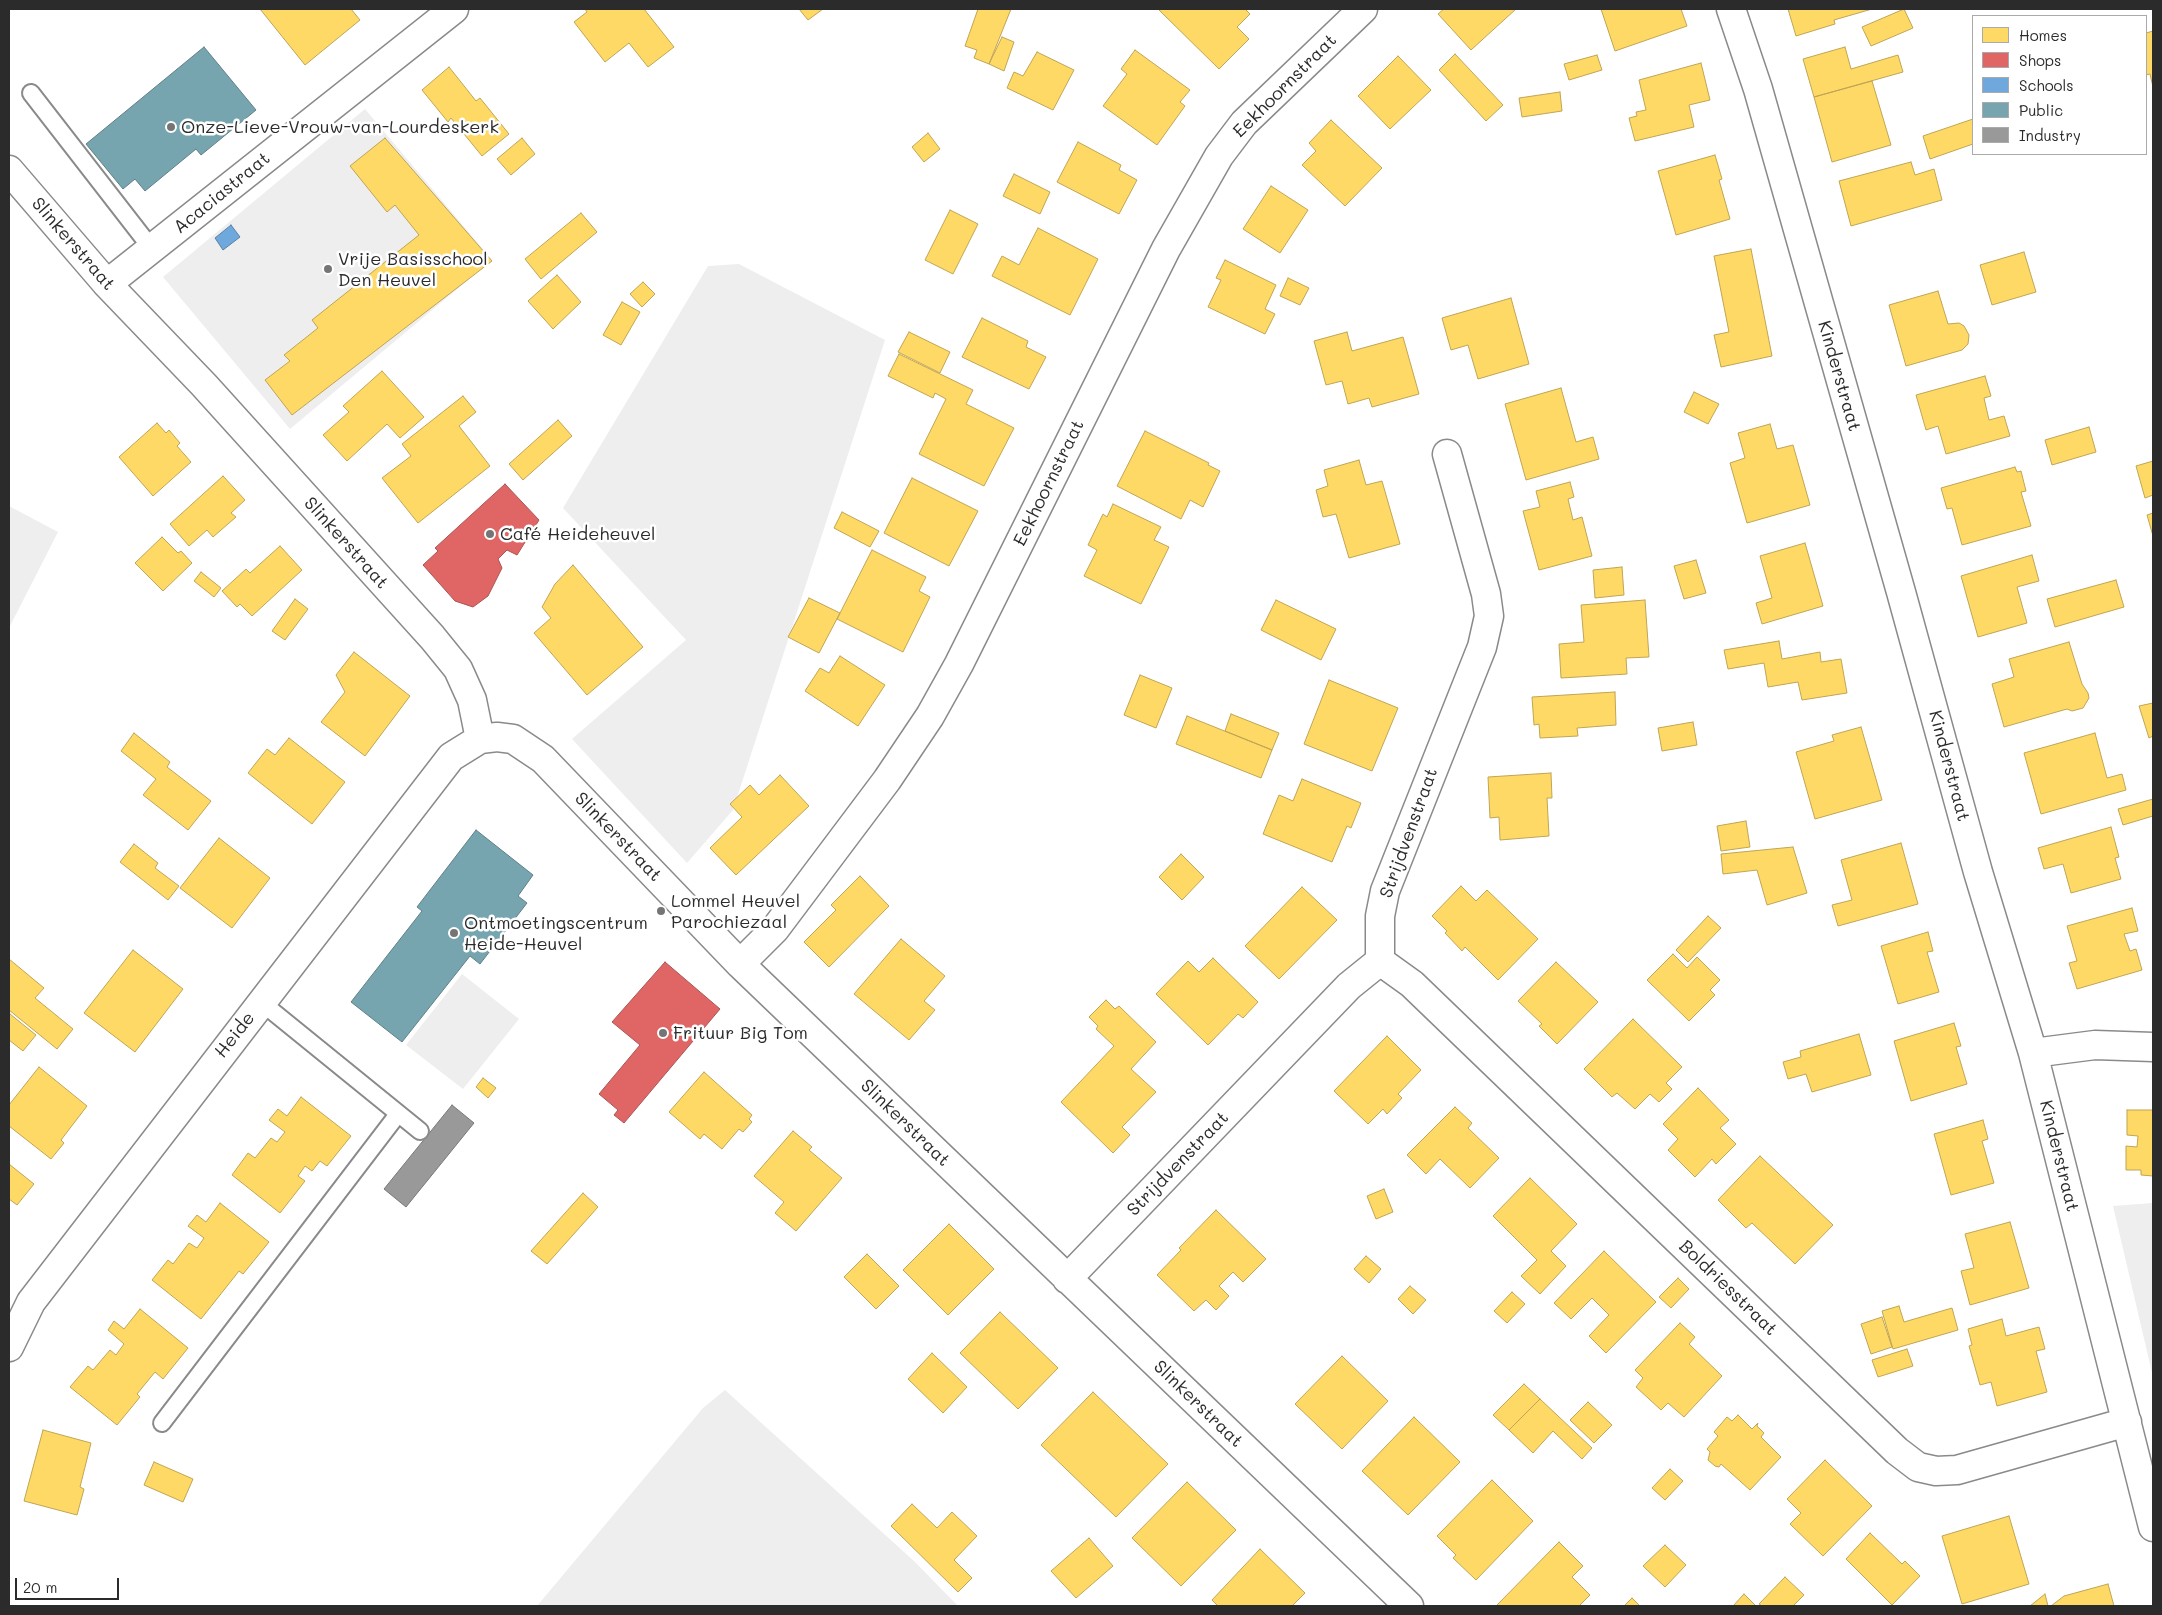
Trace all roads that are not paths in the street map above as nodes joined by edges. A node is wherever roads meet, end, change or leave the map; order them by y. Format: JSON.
{"nodes":[{"id":1,"x":454,"y":9,"type":"edge"},
{"id":2,"x":1363,"y":9,"type":"edge"},
{"id":3,"x":1731,"y":9,"type":"edge"},
{"id":4,"x":31,"y":93,"type":"dead end"},
{"id":5,"x":9,"y":170,"type":"edge"},
{"id":6,"x":152,"y":248,"type":"junction"},
{"id":7,"x":107,"y":284,"type":"junction"},
{"id":8,"x":1447,"y":454,"type":"dead end"},
{"id":9,"x":480,"y":738,"type":"junction"},
{"id":10,"x":1380,"y":961,"type":"junction"},
{"id":11,"x":740,"y":964,"type":"junction"},
{"id":12,"x":261,"y":1002,"type":"junction"},
{"id":13,"x":2153,"y":1048,"type":"edge"},
{"id":14,"x":2033,"y":1054,"type":"junction"},
{"id":15,"x":398,"y":1114,"type":"junction"},
{"id":16,"x":420,"y":1132,"type":"dead end"},
{"id":17,"x":1067,"y":1279,"type":"junction"},
{"id":18,"x":9,"y":1347,"type":"edge"},
{"id":19,"x":2127,"y":1422,"type":"junction"},
{"id":20,"x":162,"y":1423,"type":"dead end"},
{"id":21,"x":2153,"y":1527,"type":"edge"},
{"id":22,"x":1409,"y":1606,"type":"edge"}],
"edges":[{"from":1,"to":6,"type":"street","name":"Acaciastraat"},
{"from":2,"to":11,"type":"street","name":"Eekhoornstraat"},
{"from":3,"to":14,"type":"street","name":"Kinderstraat"},
{"from":4,"to":6,"type":"lane"},
{"from":5,"to":7,"type":"street","name":"Slinkerstraat"},
{"from":6,"to":7,"type":"street","name":"Acaciastraat"},
{"from":7,"to":9,"type":"street","name":"Slinkerstraat"},
{"from":8,"to":10,"type":"street","name":"Strijdvenstraat"},
{"from":9,"to":11,"type":"street","name":"Slinkerstraat"},
{"from":9,"to":12,"type":"street","name":"Heide"},
{"from":10,"to":17,"type":"street","name":"Strijdvenstraat"},
{"from":10,"to":19,"type":"street","name":"Boldriesstraat"},
{"from":11,"to":17,"type":"street","name":"Slinkerstraat"},
{"from":12,"to":15,"type":"lane"},
{"from":12,"to":18,"type":"street","name":"Heide"},
{"from":13,"to":14,"type":"street"},
{"from":14,"to":19,"type":"street","name":"Kinderstraat"},
{"from":15,"to":16,"type":"lane"},
{"from":15,"to":20,"type":"lane"},
{"from":17,"to":22,"type":"street","name":"Slinkerstraat"},
{"from":19,"to":21,"type":"street","name":"Kinderstraat"}]}
